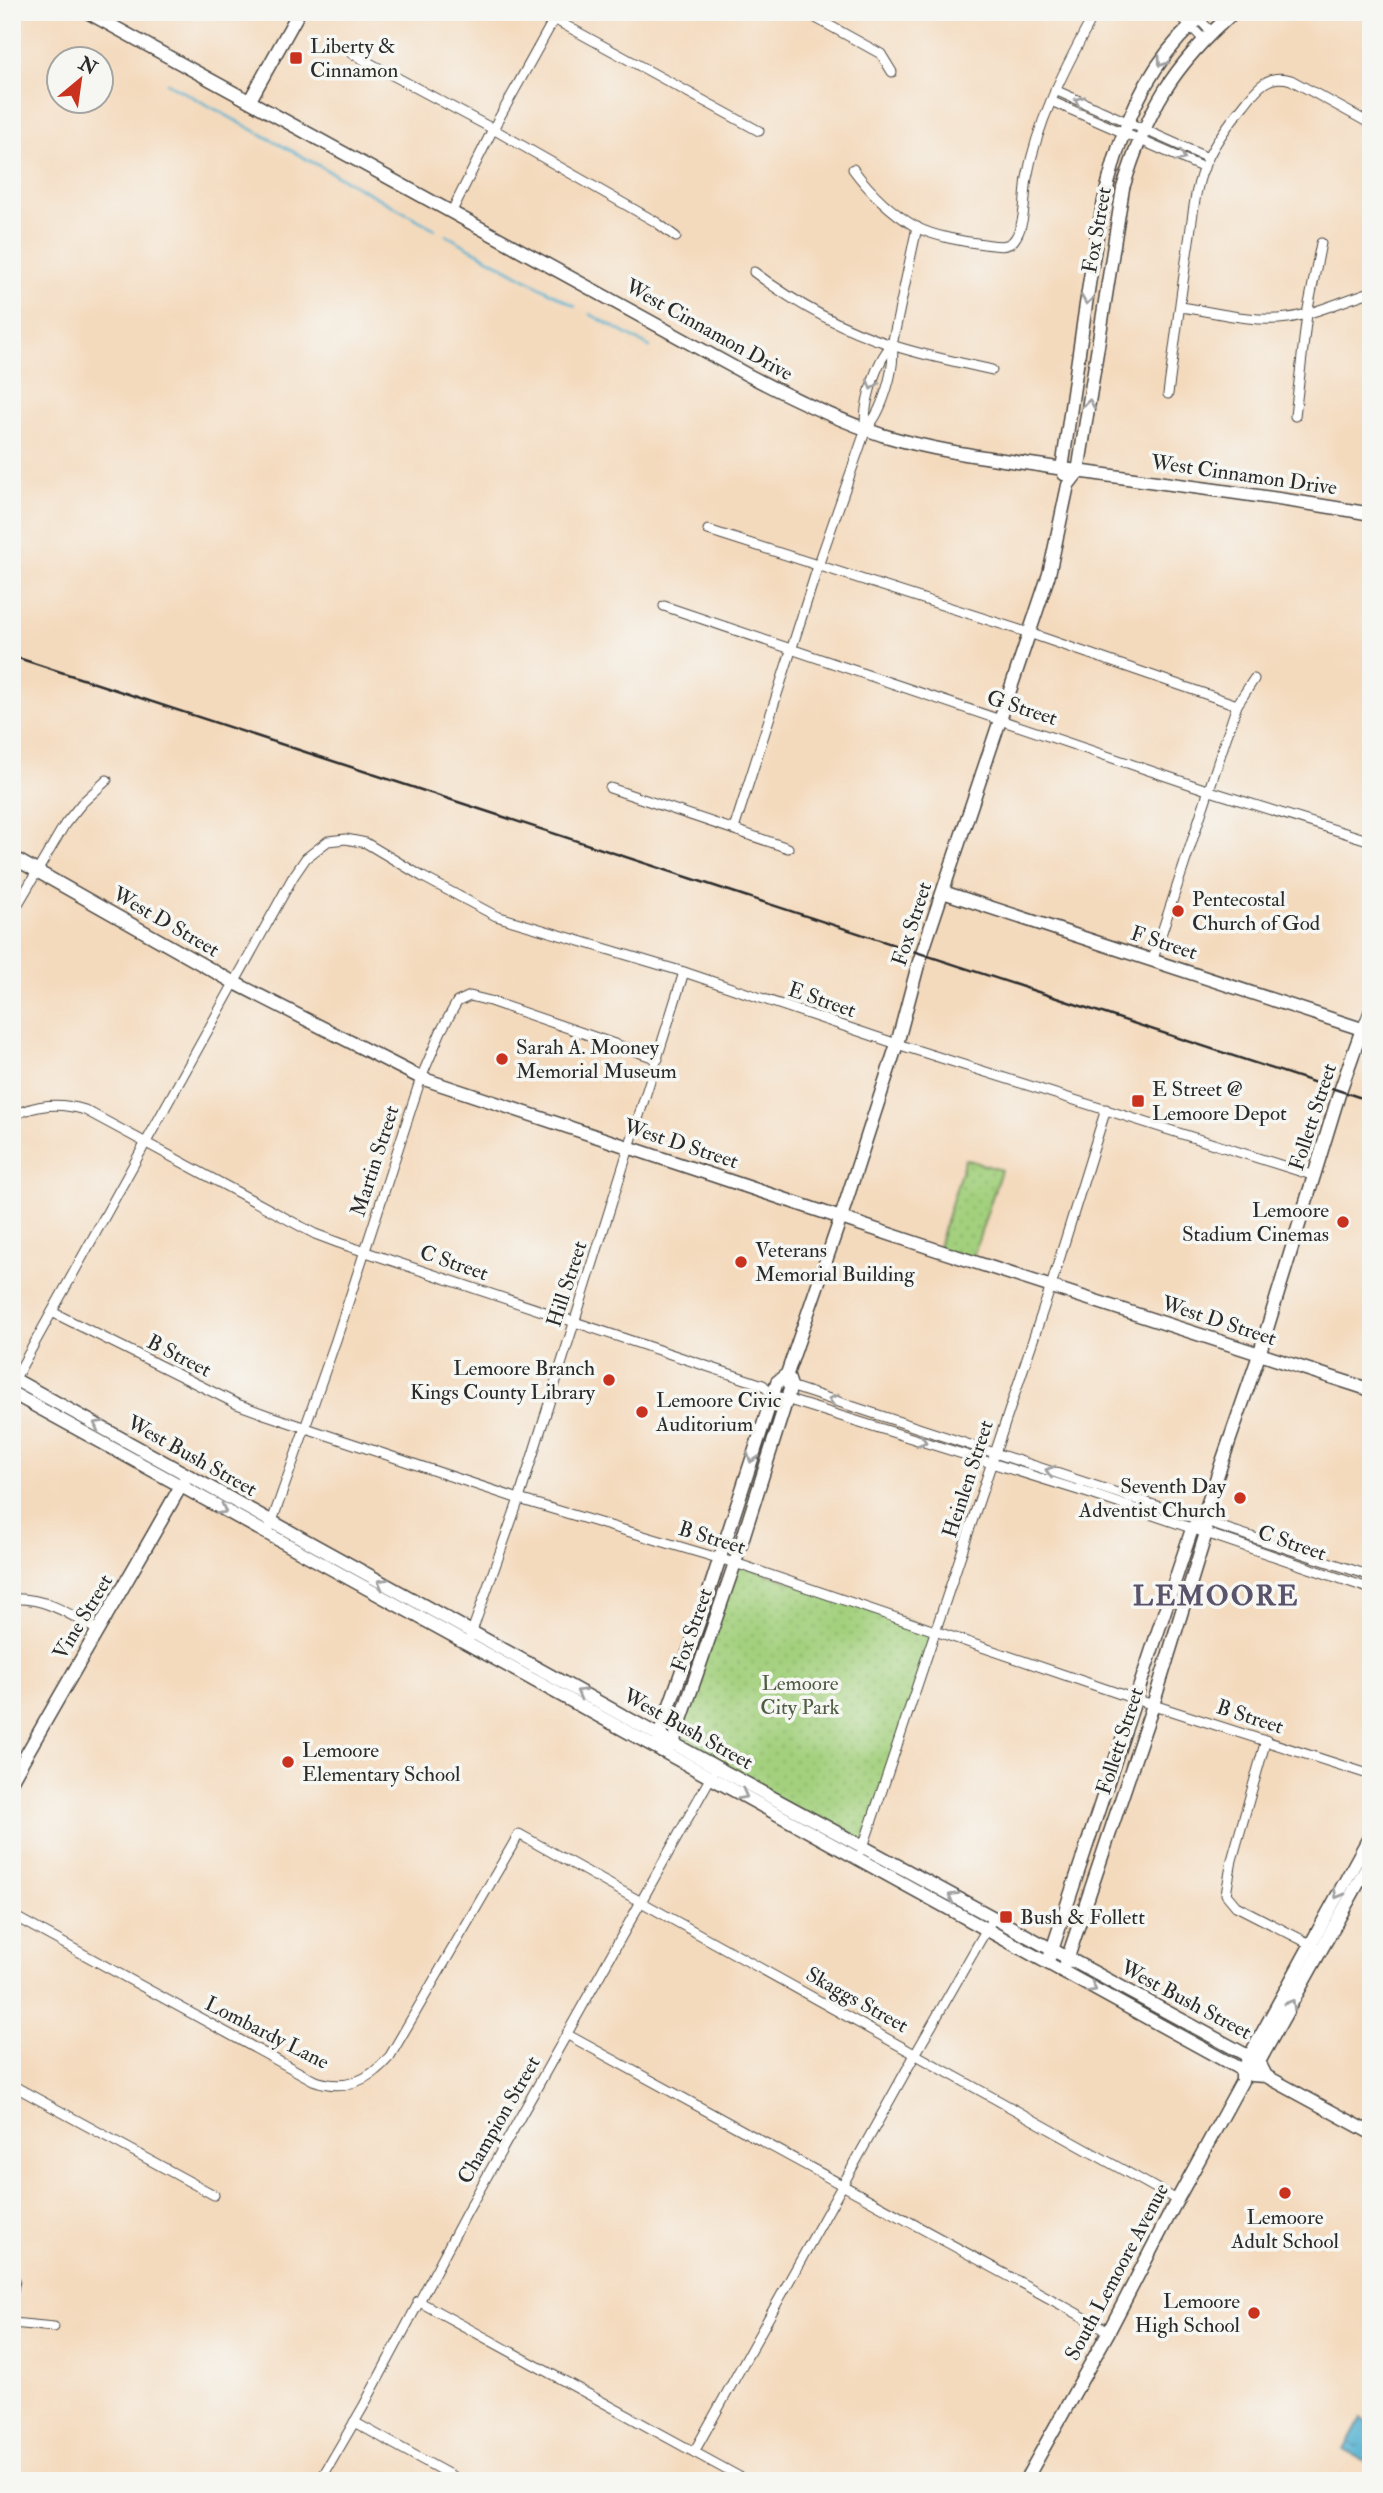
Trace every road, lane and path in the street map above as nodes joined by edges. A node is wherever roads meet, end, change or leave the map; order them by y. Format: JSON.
{"nodes":[{"id":1,"x":87,"y":12,"type":"edge"},
{"id":2,"x":299,"y":12,"type":"edge"},
{"id":3,"x":541,"y":12,"type":"edge"},
{"id":4,"x":804,"y":12,"type":"edge"},
{"id":5,"x":1177,"y":12,"type":"edge"},
{"id":6,"x":1234,"y":12,"type":"edge"},
{"id":7,"x":556,"y":16,"type":"edge"},
{"id":8,"x":1198,"y":18,"type":"edge"},
{"id":9,"x":1089,"y":24,"type":"dead end"},
{"id":10,"x":1207,"y":35,"type":"junction"},
{"id":11,"x":351,"y":53,"type":"dead end"},
{"id":12,"x":892,"y":72,"type":"dead end"},
{"id":13,"x":1055,"y":90,"type":"junction"},
{"id":14,"x":250,"y":100,"type":"junction"},
{"id":15,"x":1051,"y":101,"type":"junction"},
{"id":16,"x":1371,"y":124,"type":"edge"},
{"id":17,"x":1126,"y":127,"type":"junction"},
{"id":18,"x":494,"y":130,"type":"junction"},
{"id":19,"x":759,"y":131,"type":"dead end"},
{"id":20,"x":1142,"y":133,"type":"junction"},
{"id":21,"x":1208,"y":158,"type":"junction"},
{"id":22,"x":1204,"y":168,"type":"junction"},
{"id":23,"x":853,"y":169,"type":"dead end"},
{"id":24,"x":452,"y":211,"type":"junction"},
{"id":25,"x":917,"y":228,"type":"junction"},
{"id":26,"x":676,"y":237,"type":"dead end"},
{"id":27,"x":1321,"y":243,"type":"dead end"},
{"id":28,"x":754,"y":272,"type":"dead end"},
{"id":29,"x":1371,"y":292,"type":"edge"},
{"id":30,"x":1181,"y":307,"type":"junction"},
{"id":31,"x":1307,"y":314,"type":"junction"},
{"id":32,"x":892,"y":345,"type":"junction"},
{"id":33,"x":992,"y":370,"type":"dead end"},
{"id":34,"x":1168,"y":394,"type":"dead end"},
{"id":35,"x":1295,"y":416,"type":"dead end"},
{"id":36,"x":866,"y":429,"type":"junction"},
{"id":37,"x":1062,"y":469,"type":"junction"},
{"id":38,"x":1078,"y":472,"type":"junction"},
{"id":39,"x":1068,"y":485,"type":"junction"},
{"id":40,"x":1371,"y":514,"type":"edge"},
{"id":41,"x":708,"y":530,"type":"dead end"},
{"id":42,"x":818,"y":566,"type":"junction"},
{"id":43,"x":664,"y":606,"type":"dead end"},
{"id":44,"x":1029,"y":634,"type":"junction"},
{"id":45,"x":792,"y":649,"type":"junction"},
{"id":46,"x":1254,"y":679,"type":"dead end"},
{"id":47,"x":1237,"y":705,"type":"junction"},
{"id":48,"x":1000,"y":719,"type":"junction"},
{"id":49,"x":107,"y":780,"type":"dead end"},
{"id":50,"x":610,"y":788,"type":"dead end"},
{"id":51,"x":1210,"y":791,"type":"junction"},
{"id":52,"x":734,"y":829,"type":"junction"},
{"id":53,"x":1371,"y":841,"type":"edge"},
{"id":54,"x":788,"y":848,"type":"dead end"},
{"id":55,"x":12,"y":857,"type":"edge"},
{"id":56,"x":37,"y":871,"type":"junction"},
{"id":57,"x":943,"y":892,"type":"junction"},
{"id":58,"x":12,"y":914,"type":"edge"},
{"id":59,"x":1153,"y":959,"type":"junction"},
{"id":60,"x":684,"y":972,"type":"junction"},
{"id":61,"x":233,"y":982,"type":"junction"},
{"id":62,"x":1371,"y":1005,"type":"edge"},
{"id":63,"x":1367,"y":1031,"type":"edge"},
{"id":64,"x":897,"y":1044,"type":"junction"},
{"id":65,"x":658,"y":1059,"type":"junction"},
{"id":66,"x":421,"y":1079,"type":"junction"},
{"id":67,"x":1106,"y":1109,"type":"junction"},
{"id":68,"x":12,"y":1116,"type":"edge"},
{"id":69,"x":145,"y":1141,"type":"junction"},
{"id":70,"x":629,"y":1147,"type":"junction"},
{"id":71,"x":1315,"y":1176,"type":"junction"},
{"id":72,"x":841,"y":1217,"type":"junction"},
{"id":73,"x":364,"y":1251,"type":"junction"},
{"id":74,"x":1051,"y":1286,"type":"junction"},
{"id":75,"x":52,"y":1312,"type":"junction"},
{"id":76,"x":573,"y":1321,"type":"junction"},
{"id":77,"x":1259,"y":1355,"type":"junction"},
{"id":78,"x":13,"y":1380,"type":"edge"},
{"id":79,"x":779,"y":1385,"type":"junction"},
{"id":80,"x":1371,"y":1390,"type":"edge"},
{"id":81,"x":12,"y":1393,"type":"edge"},
{"id":82,"x":787,"y":1400,"type":"junction"},
{"id":83,"x":305,"y":1427,"type":"junction"},
{"id":84,"x":995,"y":1453,"type":"junction"},
{"id":85,"x":992,"y":1463,"type":"junction"},
{"id":86,"x":187,"y":1475,"type":"junction"},
{"id":87,"x":180,"y":1487,"type":"junction"},
{"id":88,"x":519,"y":1499,"type":"junction"},
{"id":89,"x":272,"y":1522,"type":"junction"},
{"id":90,"x":1200,"y":1527,"type":"junction"},
{"id":91,"x":268,"y":1536,"type":"junction"},
{"id":92,"x":720,"y":1559,"type":"junction"},
{"id":93,"x":735,"y":1563,"type":"junction"},
{"id":94,"x":1371,"y":1576,"type":"edge"},
{"id":95,"x":1371,"y":1589,"type":"edge"},
{"id":96,"x":12,"y":1599,"type":"edge"},
{"id":97,"x":97,"y":1630,"type":"junction"},
{"id":98,"x":935,"y":1630,"type":"junction"},
{"id":99,"x":471,"y":1632,"type":"junction"},
{"id":100,"x":467,"y":1646,"type":"junction"},
{"id":101,"x":1135,"y":1699,"type":"junction"},
{"id":102,"x":1153,"y":1704,"type":"junction"},
{"id":103,"x":659,"y":1736,"type":"junction"},
{"id":104,"x":1266,"y":1740,"type":"junction"},
{"id":105,"x":667,"y":1747,"type":"junction"},
{"id":106,"x":713,"y":1772,"type":"junction"},
{"id":107,"x":1371,"y":1775,"type":"edge"},
{"id":108,"x":12,"y":1780,"type":"edge"},
{"id":109,"x":519,"y":1834,"type":"joint"},
{"id":110,"x":1371,"y":1834,"type":"edge"},
{"id":111,"x":861,"y":1852,"type":"junction"},
{"id":112,"x":1371,"y":1860,"type":"edge"},
{"id":113,"x":642,"y":1901,"type":"junction"},
{"id":114,"x":12,"y":1915,"type":"edge"},
{"id":115,"x":990,"y":1924,"type":"junction"},
{"id":116,"x":1316,"y":1947,"type":"junction"},
{"id":117,"x":1053,"y":1951,"type":"junction"},
{"id":118,"x":1068,"y":1959,"type":"junction"},
{"id":119,"x":1047,"y":1963,"type":"junction"},
{"id":120,"x":1062,"y":1972,"type":"junction"},
{"id":121,"x":568,"y":2035,"type":"junction"},
{"id":122,"x":916,"y":2053,"type":"junction"},
{"id":123,"x":1254,"y":2059,"type":"junction"},
{"id":124,"x":1245,"y":2076,"type":"junction"},
{"id":125,"x":1266,"y":2076,"type":"junction"},
{"id":126,"x":12,"y":2084,"type":"edge"},
{"id":127,"x":1371,"y":2133,"type":"edge"},
{"id":128,"x":844,"y":2185,"type":"junction"},
{"id":129,"x":214,"y":2195,"type":"dead end"},
{"id":130,"x":1177,"y":2200,"type":"junction"},
{"id":131,"x":15,"y":2280,"type":"dead end"},
{"id":132,"x":12,"y":2295,"type":"edge"},
{"id":133,"x":418,"y":2301,"type":"junction"},
{"id":134,"x":12,"y":2323,"type":"edge"},
{"id":135,"x":54,"y":2327,"type":"dead end"},
{"id":136,"x":1109,"y":2331,"type":"junction"},
{"id":137,"x":354,"y":2422,"type":"junction"},
{"id":138,"x":694,"y":2452,"type":"junction"},
{"id":139,"x":320,"y":2481,"type":"edge"},
{"id":140,"x":461,"y":2481,"type":"edge"},
{"id":141,"x":747,"y":2481,"type":"edge"},
{"id":142,"x":1025,"y":2481,"type":"edge"}],
"edges":[{"from":1,"to":14,"type":"street","name":"West Cinnamon Drive"},
{"from":2,"to":14,"type":"street"},
{"from":3,"to":7,"type":"street"},
{"from":4,"to":12,"type":"street"},
{"from":5,"to":8,"type":"street"},
{"from":6,"to":10,"type":"street","name":"Fox Street"},
{"from":7,"to":18,"type":"street"},
{"from":7,"to":19,"type":"street"},
{"from":8,"to":10,"type":"street"},
{"from":8,"to":17,"type":"street","name":"Fox Street","one_way":true},
{"from":9,"to":13,"type":"street"},
{"from":10,"to":20,"type":"street","name":"Fox Street"},
{"from":11,"to":18,"type":"street"},
{"from":13,"to":15,"type":"street"},
{"from":17,"to":13,"type":"street","one_way":true},
{"from":14,"to":24,"type":"street","name":"West Cinnamon Drive"},
{"from":15,"to":17,"type":"street"},
{"from":15,"to":25,"type":"street"},
{"from":16,"to":21,"type":"street"},
{"from":17,"to":20,"type":"street"},
{"from":17,"to":37,"type":"street","name":"Fox Street","one_way":true},
{"from":18,"to":24,"type":"street"},
{"from":18,"to":26,"type":"street"},
{"from":20,"to":21,"type":"street"},
{"from":20,"to":22,"type":"street","one_way":true},
{"from":38,"to":20,"type":"street","name":"Fox Street","one_way":true},
{"from":21,"to":22,"type":"street"},
{"from":22,"to":30,"type":"street"},
{"from":23,"to":25,"type":"street"},
{"from":24,"to":36,"type":"street","name":"West Cinnamon Drive"},
{"from":25,"to":32,"type":"street"},
{"from":27,"to":31,"type":"street"},
{"from":28,"to":32,"type":"street"},
{"from":29,"to":31,"type":"street"},
{"from":30,"to":31,"type":"street"},
{"from":30,"to":34,"type":"street"},
{"from":31,"to":35,"type":"street"},
{"from":32,"to":33,"type":"street"},
{"from":32,"to":36,"type":"street"},
{"from":36,"to":37,"type":"street","name":"West Cinnamon Drive"},
{"from":36,"to":42,"type":"street"},
{"from":37,"to":38,"type":"street","name":"West Cinnamon Drive"},
{"from":37,"to":39,"type":"street","name":"Fox Street"},
{"from":38,"to":39,"type":"street","name":"Fox Street"},
{"from":38,"to":40,"type":"street","name":"West Cinnamon Drive"},
{"from":39,"to":44,"type":"street","name":"Fox Street"},
{"from":41,"to":42,"type":"street"},
{"from":42,"to":44,"type":"street"},
{"from":42,"to":45,"type":"street"},
{"from":43,"to":45,"type":"street","name":"G Street"},
{"from":44,"to":47,"type":"street"},
{"from":44,"to":48,"type":"street","name":"Fox Street"},
{"from":45,"to":48,"type":"street","name":"G Street"},
{"from":45,"to":52,"type":"street"},
{"from":46,"to":47,"type":"street"},
{"from":47,"to":51,"type":"street"},
{"from":48,"to":51,"type":"street","name":"G Street"},
{"from":48,"to":57,"type":"street","name":"Fox Street"},
{"from":49,"to":56,"type":"street"},
{"from":50,"to":52,"type":"street"},
{"from":51,"to":53,"type":"street","name":"G Street"},
{"from":51,"to":59,"type":"street"},
{"from":52,"to":54,"type":"street"},
{"from":55,"to":56,"type":"street","name":"West D Street"},
{"from":56,"to":58,"type":"street"},
{"from":56,"to":61,"type":"street","name":"West D Street"},
{"from":57,"to":59,"type":"street","name":"F Street"},
{"from":57,"to":64,"type":"street","name":"Fox Street"},
{"from":59,"to":63,"type":"street","name":"F Street"},
{"from":60,"to":61,"type":"street","name":"E Street"},
{"from":60,"to":64,"type":"street","name":"E Street"},
{"from":60,"to":65,"type":"street","name":"Hill Street"},
{"from":61,"to":66,"type":"street","name":"West D Street"},
{"from":61,"to":69,"type":"street"},
{"from":62,"to":63,"type":"street","name":"Follett Street"},
{"from":63,"to":71,"type":"street","name":"Follett Street"},
{"from":64,"to":67,"type":"street","name":"E Street"},
{"from":64,"to":72,"type":"street","name":"Fox Street"},
{"from":65,"to":66,"type":"street","name":"Martin Street"},
{"from":65,"to":70,"type":"street","name":"Hill Street"},
{"from":66,"to":70,"type":"street","name":"West D Street"},
{"from":66,"to":73,"type":"street","name":"Martin Street"},
{"from":67,"to":71,"type":"street","name":"E Street"},
{"from":67,"to":74,"type":"street","name":"Heinlen Street"},
{"from":68,"to":69,"type":"street","name":"C Street"},
{"from":69,"to":73,"type":"street","name":"C Street"},
{"from":69,"to":75,"type":"street"},
{"from":70,"to":72,"type":"street","name":"West D Street"},
{"from":70,"to":76,"type":"street","name":"Hill Street"},
{"from":71,"to":77,"type":"street","name":"Follett Street"},
{"from":72,"to":74,"type":"street","name":"West D Street"},
{"from":72,"to":79,"type":"street","name":"Fox Street"},
{"from":73,"to":76,"type":"street","name":"C Street"},
{"from":73,"to":83,"type":"street","name":"Martin Street"},
{"from":74,"to":77,"type":"street","name":"West D Street"},
{"from":74,"to":84,"type":"street","name":"Heinlen Street"},
{"from":75,"to":78,"type":"street"},
{"from":75,"to":83,"type":"street","name":"B Street"},
{"from":76,"to":79,"type":"street","name":"C Street"},
{"from":76,"to":88,"type":"street","name":"Hill Street"},
{"from":77,"to":80,"type":"street","name":"West D Street"},
{"from":77,"to":90,"type":"street","name":"Follett Street"},
{"from":86,"to":78,"type":"street","name":"West Bush Street","one_way":true},
{"from":79,"to":82,"type":"street","name":"Fox Street"},
{"from":84,"to":79,"type":"street","name":"C Street","one_way":true},
{"from":79,"to":92,"type":"street","name":"Fox Street","one_way":true},
{"from":81,"to":87,"type":"street","name":"West Bush Street"},
{"from":82,"to":85,"type":"street","name":"C Street","one_way":true},
{"from":82,"to":93,"type":"street","name":"Fox Street"},
{"from":83,"to":88,"type":"street","name":"B Street"},
{"from":83,"to":89,"type":"street","name":"Martin Street"},
{"from":84,"to":85,"type":"street","name":"Heinlen Street"},
{"from":90,"to":84,"type":"street","name":"C Street","one_way":true},
{"from":85,"to":90,"type":"street","name":"C Street"},
{"from":85,"to":98,"type":"street","name":"Heinlen Street"},
{"from":86,"to":87,"type":"street","name":"Vine Street"},
{"from":86,"to":89,"type":"street","name":"West Bush Street"},
{"from":87,"to":91,"type":"street","name":"West Bush Street","one_way":true},
{"from":87,"to":97,"type":"street","name":"Vine Street"},
{"from":88,"to":92,"type":"street","name":"B Street"},
{"from":88,"to":99,"type":"street","name":"Hill Street"},
{"from":89,"to":91,"type":"street","name":"Martin Street"},
{"from":99,"to":89,"type":"street","name":"West Bush Street","one_way":true},
{"from":90,"to":94,"type":"street","name":"C Street"},
{"from":90,"to":95,"type":"street","name":"C Street"},
{"from":90,"to":101,"type":"street","name":"Follett Street"},
{"from":90,"to":102,"type":"street","name":"Follett Street"},
{"from":91,"to":100,"type":"street","name":"West Bush Street"},
{"from":92,"to":93,"type":"street","name":"B Street"},
{"from":92,"to":103,"type":"street","name":"Fox Street"},
{"from":93,"to":98,"type":"street","name":"B Street"},
{"from":93,"to":105,"type":"street","name":"Fox Street"},
{"from":96,"to":97,"type":"street"},
{"from":97,"to":108,"type":"street","name":"Vine Street"},
{"from":98,"to":101,"type":"street","name":"B Street"},
{"from":98,"to":111,"type":"street","name":"Heinlen Street"},
{"from":99,"to":100,"type":"street","name":"Hill Street"},
{"from":103,"to":99,"type":"street","name":"West Bush Street","one_way":true},
{"from":100,"to":105,"type":"street","name":"West Bush Street"},
{"from":101,"to":102,"type":"street","name":"B Street"},
{"from":101,"to":117,"type":"street","name":"Follett Street"},
{"from":102,"to":104,"type":"street","name":"B Street"},
{"from":102,"to":118,"type":"street","name":"Follett Street"},
{"from":103,"to":105,"type":"street","name":"West Bush Street"},
{"from":104,"to":107,"type":"street","name":"B Street"},
{"from":104,"to":116,"type":"street"},
{"from":105,"to":106,"type":"street","name":"West Bush Street"},
{"from":106,"to":111,"type":"street","name":"West Bush Street"},
{"from":106,"to":113,"type":"street","name":"Champion Street"},
{"from":109,"to":113,"type":"street","name":"Skaggs Street"},
{"from":109,"to":114,"type":"street","name":"Lombardy Lane"},
{"from":110,"to":116,"type":"street","one_way":true},
{"from":111,"to":115,"type":"street","name":"West Bush Street"},
{"from":112,"to":116,"type":"street"},
{"from":113,"to":121,"type":"street","name":"Champion Street"},
{"from":113,"to":122,"type":"street","name":"Skaggs Street"},
{"from":115,"to":117,"type":"street","name":"West Bush Street"},
{"from":115,"to":119,"type":"street","name":"West Bush Street"},
{"from":115,"to":122,"type":"street"},
{"from":116,"to":123,"type":"street","name":"South Lemoore Avenue"},
{"from":117,"to":118,"type":"street","name":"West Bush Street"},
{"from":117,"to":119,"type":"street","name":"Follett Street"},
{"from":118,"to":120,"type":"street","name":"Follett Street"},
{"from":118,"to":123,"type":"street","name":"West Bush Street"},
{"from":119,"to":120,"type":"street","name":"West Bush Street"},
{"from":120,"to":124,"type":"street","name":"West Bush Street","one_way":true},
{"from":121,"to":128,"type":"street"},
{"from":121,"to":133,"type":"street","name":"Champion Street"},
{"from":122,"to":128,"type":"street"},
{"from":122,"to":130,"type":"street","name":"Skaggs Street"},
{"from":123,"to":124,"type":"street","name":"South Lemoore Avenue"},
{"from":123,"to":125,"type":"street","name":"West Bush Street"},
{"from":124,"to":125,"type":"street","name":"West Bush Street"},
{"from":124,"to":130,"type":"street","name":"South Lemoore Avenue"},
{"from":125,"to":127,"type":"street"},
{"from":126,"to":129,"type":"street"},
{"from":128,"to":136,"type":"street"},
{"from":128,"to":138,"type":"street"},
{"from":130,"to":136,"type":"street","name":"South Lemoore Avenue"},
{"from":131,"to":132,"type":"street"},
{"from":133,"to":137,"type":"street","name":"Champion Street"},
{"from":133,"to":138,"type":"street"},
{"from":134,"to":135,"type":"street"},
{"from":136,"to":142,"type":"street","name":"South Lemoore Avenue"},
{"from":137,"to":139,"type":"street","name":"Champion Street"},
{"from":137,"to":140,"type":"street"},
{"from":138,"to":141,"type":"street"}]}
